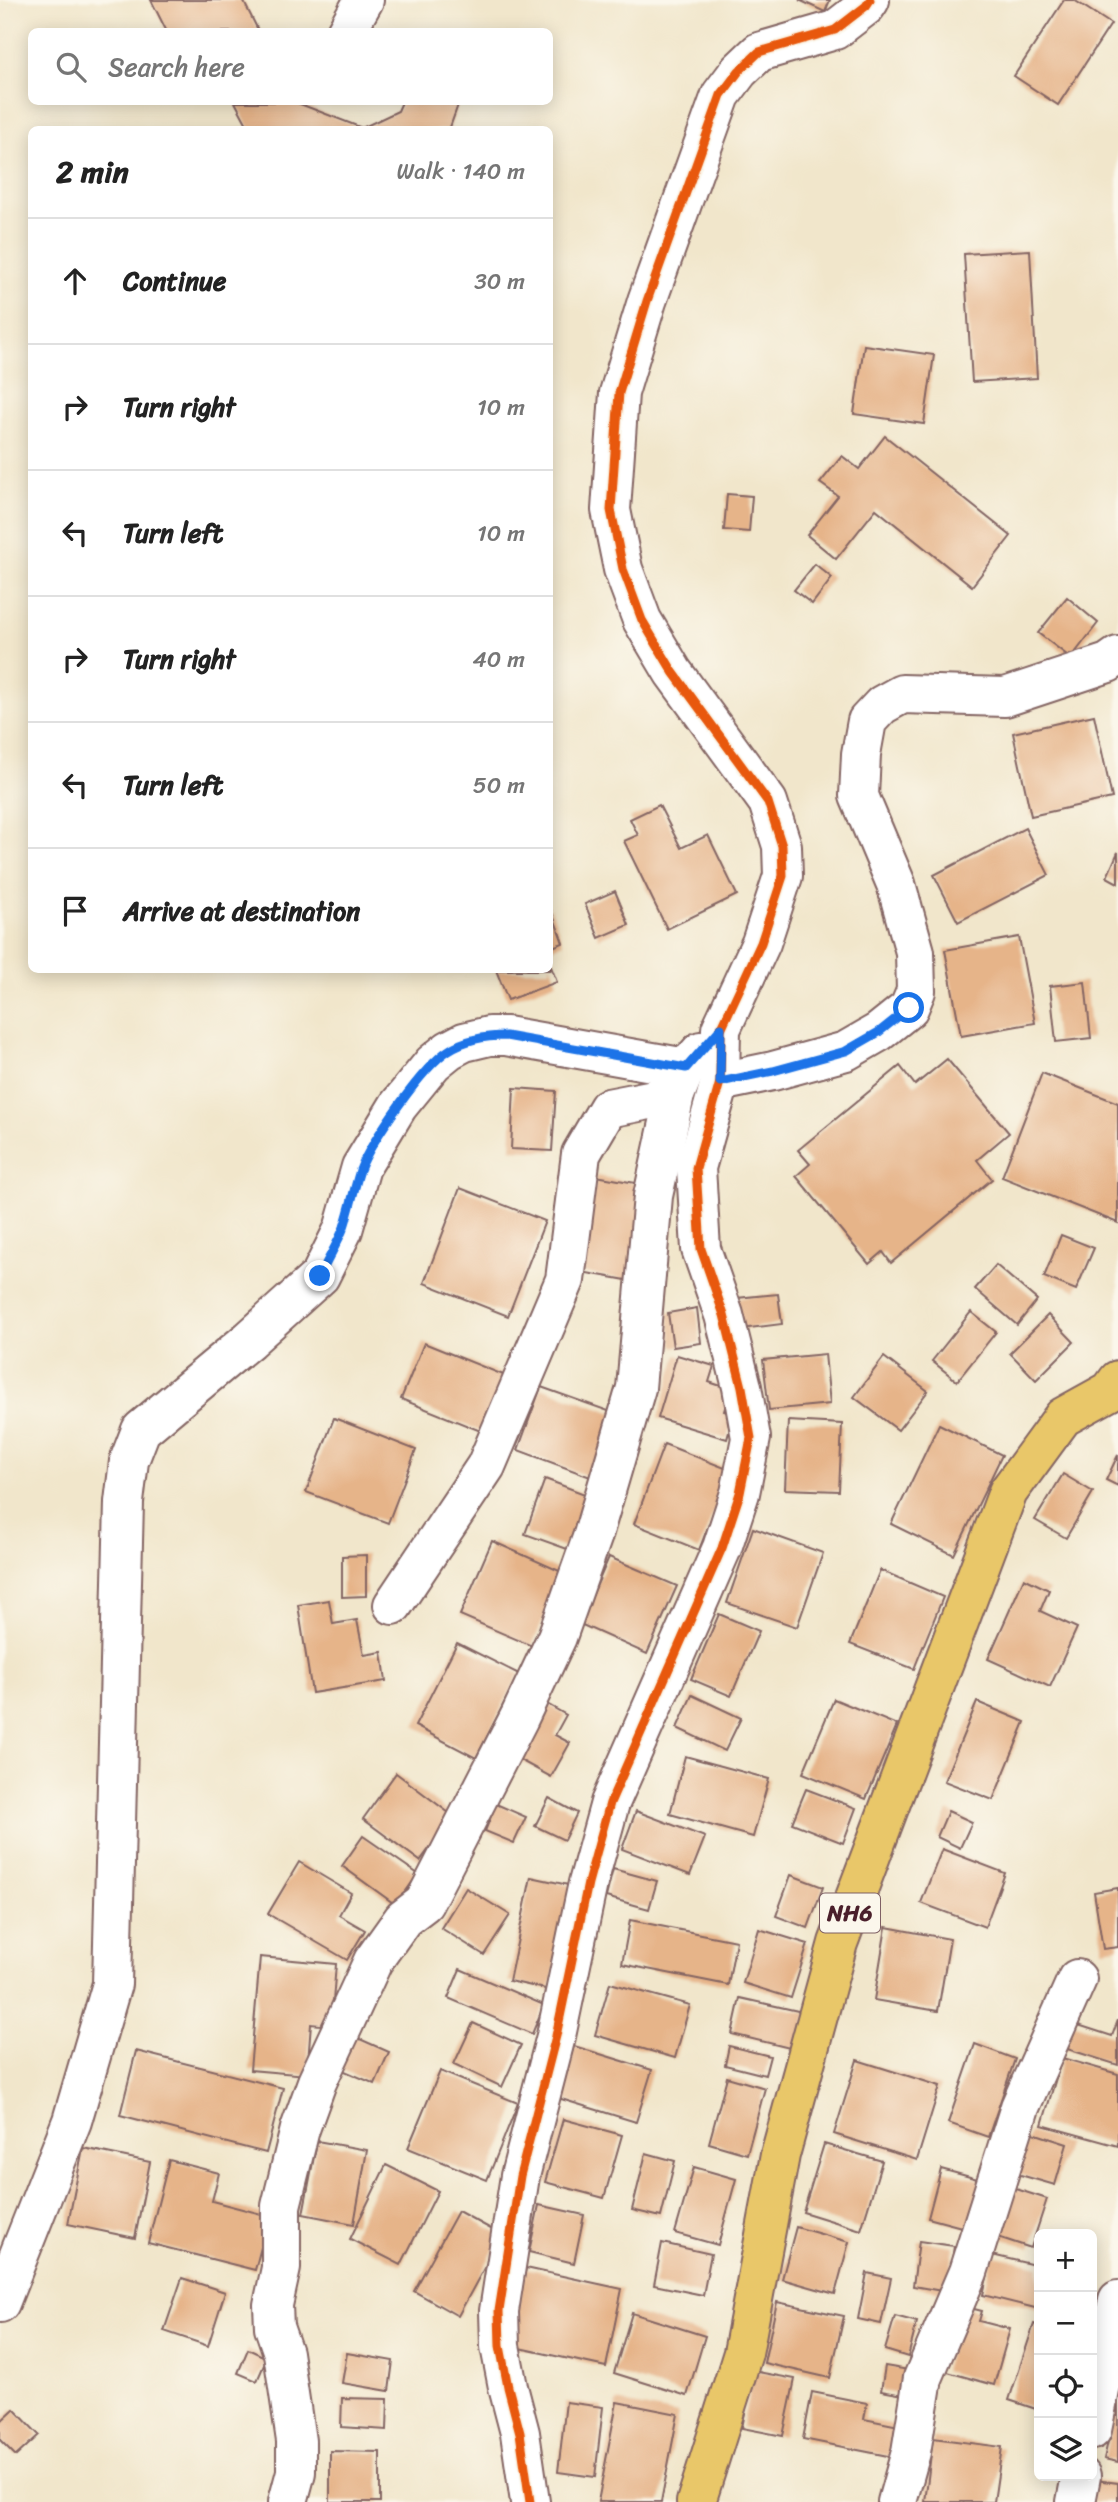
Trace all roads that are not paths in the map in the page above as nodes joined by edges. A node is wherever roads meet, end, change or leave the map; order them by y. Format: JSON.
{"nodes":[{"id":1,"x":364,"y":0,"type":"edge"},
{"id":2,"x":870,"y":0,"type":"edge"},
{"id":3,"x":348,"y":28,"type":"edge"},
{"id":4,"x":1118,"y":656,"type":"edge"},
{"id":5,"x":693,"y":1082,"type":"junction"},
{"id":6,"x":1118,"y":1380,"type":"edge"},
{"id":7,"x":393,"y":1605,"type":"dead end"},
{"id":8,"x":1077,"y":1979,"type":"dead end"},
{"id":9,"x":1118,"y":2301,"type":"edge"},
{"id":10,"x":0,"y":2302,"type":"edge"},
{"id":11,"x":1094,"y":2418,"type":"edge"},
{"id":12,"x":1081,"y":2481,"type":"edge"},
{"id":13,"x":288,"y":2502,"type":"edge"},
{"id":14,"x":530,"y":2502,"type":"edge"},
{"id":15,"x":696,"y":2502,"type":"edge"},
{"id":16,"x":897,"y":2502,"type":"edge"},
{"id":17,"x":1076,"y":2502,"type":"edge"}],
"edges":[{"from":1,"to":3,"type":"street"},
{"from":2,"to":5,"type":"street"},
{"from":4,"to":5,"type":"street"},
{"from":5,"to":7,"type":"street"},
{"from":5,"to":10,"type":"street"},
{"from":5,"to":13,"type":"street"},
{"from":5,"to":14,"type":"street"},
{"from":6,"to":15,"type":"highway","number":"NH6"},
{"from":8,"to":16,"type":"street"},
{"from":9,"to":11,"type":"street"},
{"from":12,"to":17,"type":"street"}]}
